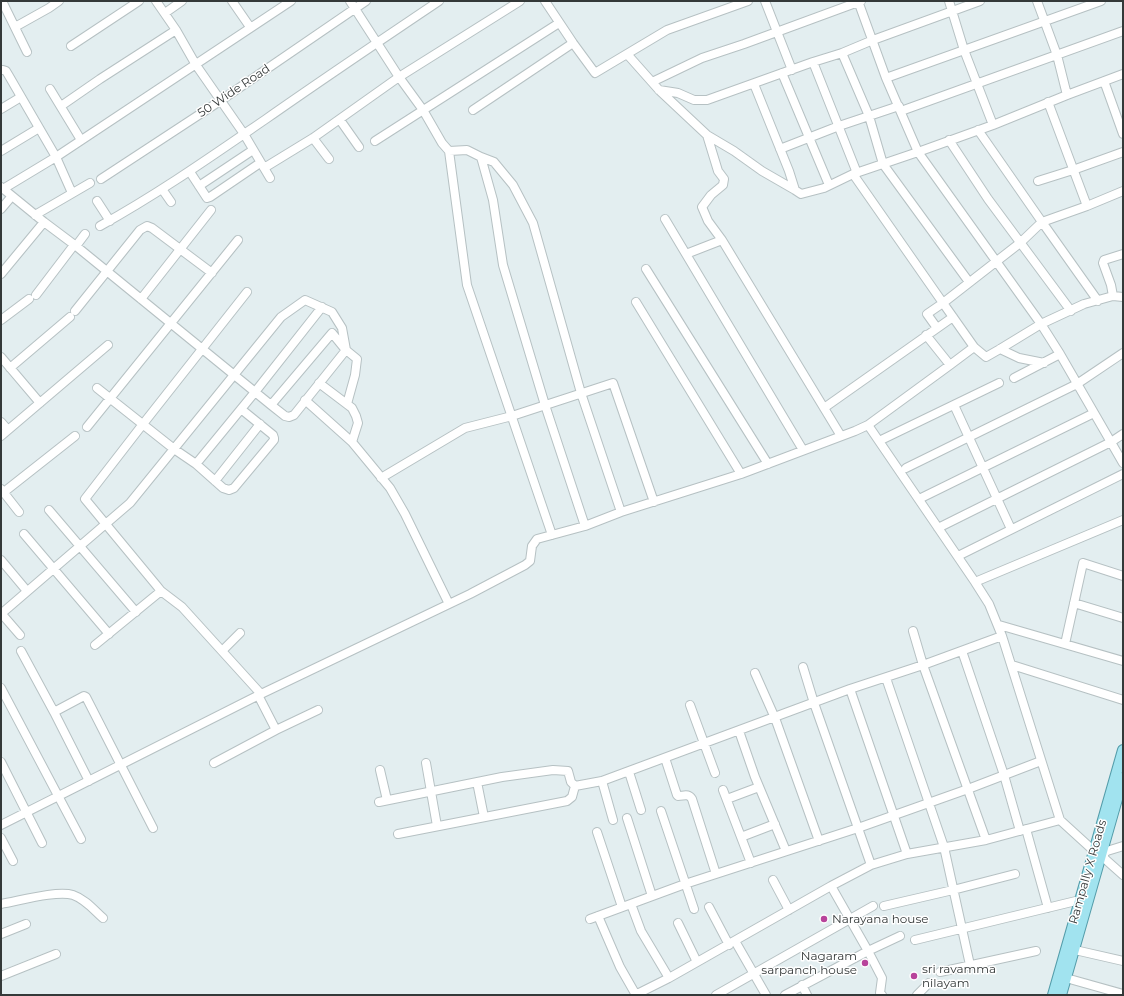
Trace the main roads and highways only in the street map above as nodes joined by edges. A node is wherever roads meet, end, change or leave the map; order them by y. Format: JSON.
{"nodes":[{"id":1,"x":1123,"y":750,"type":"edge"},
{"id":2,"x":1123,"y":778,"type":"edge"},
{"id":3,"x":1100,"y":853,"type":"junction"},
{"id":4,"x":1053,"y":995,"type":"edge"},
{"id":5,"x":1061,"y":995,"type":"edge"}],
"edges":[{"from":1,"to":3,"type":"main road","name":"Rampally X Roads"},
{"from":2,"to":3,"type":"main road"},
{"from":3,"to":4,"type":"main road","name":"Rampally X Roads"},
{"from":3,"to":5,"type":"main road","name":"Rampally X Roads"}]}
